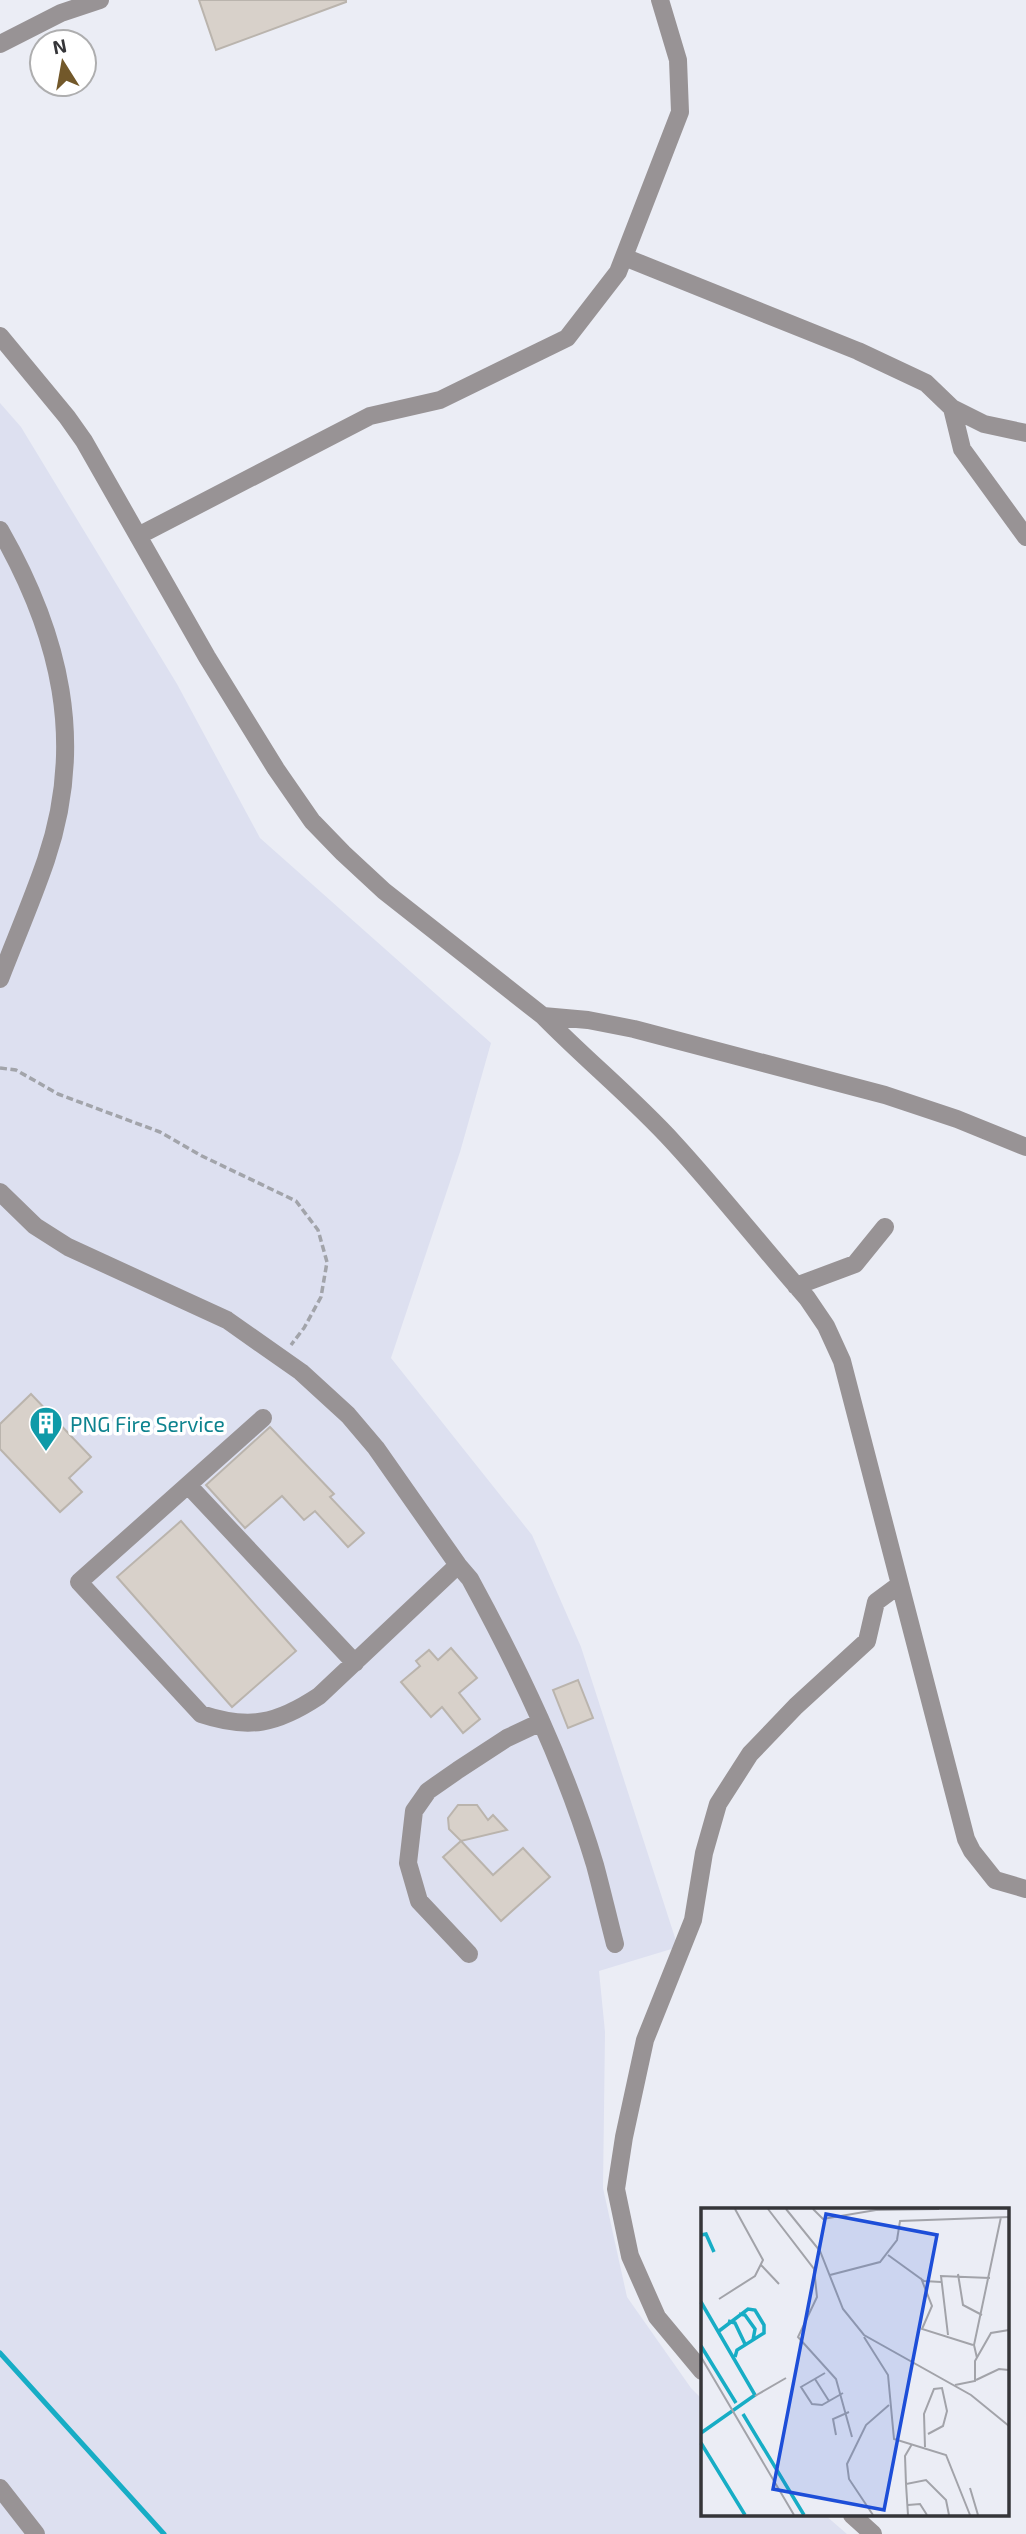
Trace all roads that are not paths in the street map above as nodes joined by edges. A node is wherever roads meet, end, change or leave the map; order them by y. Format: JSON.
{"nodes":[{"id":1,"x":100,"y":0,"type":"edge"},
{"id":2,"x":660,"y":0,"type":"edge"},
{"id":3,"x":0,"y":44,"type":"edge"},
{"id":4,"x":624,"y":257,"type":"junction"},
{"id":5,"x":0,"y":336,"type":"edge"},
{"id":6,"x":951,"y":408,"type":"junction"},
{"id":7,"x":1026,"y":433,"type":"edge"},
{"id":8,"x":0,"y":530,"type":"edge"},
{"id":9,"x":138,"y":536,"type":"junction"},
{"id":10,"x":1026,"y":537,"type":"edge"},
{"id":11,"x":0,"y":979,"type":"edge"},
{"id":12,"x":544,"y":1016,"type":"junction"},
{"id":13,"x":1026,"y":1147,"type":"edge"},
{"id":14,"x":0,"y":1192,"type":"edge"},
{"id":15,"x":885,"y":1227,"type":"dead end"},
{"id":16,"x":796,"y":1286,"type":"junction"},
{"id":17,"x":263,"y":1418,"type":"dead end"},
{"id":18,"x":188,"y":1485,"type":"junction"},
{"id":19,"x":458,"y":1565,"type":"junction"},
{"id":20,"x":898,"y":1585,"type":"junction"},
{"id":21,"x":355,"y":1663,"type":"junction"},
{"id":22,"x":541,"y":1722,"type":"junction"},
{"id":23,"x":1026,"y":1889,"type":"edge"},
{"id":24,"x":615,"y":1944,"type":"dead end"},
{"id":25,"x":469,"y":1954,"type":"dead end"},
{"id":26,"x":701,"y":2370,"type":"edge"},
{"id":27,"x":0,"y":2488,"type":"edge"},
{"id":28,"x":853,"y":2516,"type":"edge"},
{"id":29,"x":37,"y":2534,"type":"edge"},
{"id":30,"x":873,"y":2534,"type":"edge"}],
"edges":[{"from":1,"to":3,"type":"street"},
{"from":2,"to":4,"type":"street"},
{"from":4,"to":6,"type":"street"},
{"from":4,"to":9,"type":"street"},
{"from":5,"to":9,"type":"street"},
{"from":6,"to":7,"type":"street"},
{"from":6,"to":10,"type":"street"},
{"from":8,"to":11,"type":"street"},
{"from":9,"to":12,"type":"street"},
{"from":12,"to":13,"type":"street"},
{"from":12,"to":16,"type":"street"},
{"from":14,"to":19,"type":"street"},
{"from":15,"to":16,"type":"street"},
{"from":16,"to":20,"type":"street"},
{"from":17,"to":18,"type":"street"},
{"from":18,"to":21,"type":"street"},
{"from":18,"to":21,"type":"street"},
{"from":19,"to":21,"type":"street"},
{"from":19,"to":22,"type":"street"},
{"from":20,"to":23,"type":"street"},
{"from":20,"to":26,"type":"street"},
{"from":22,"to":24,"type":"street"},
{"from":22,"to":25,"type":"street"},
{"from":27,"to":29,"type":"street"},
{"from":28,"to":30,"type":"street"}]}
